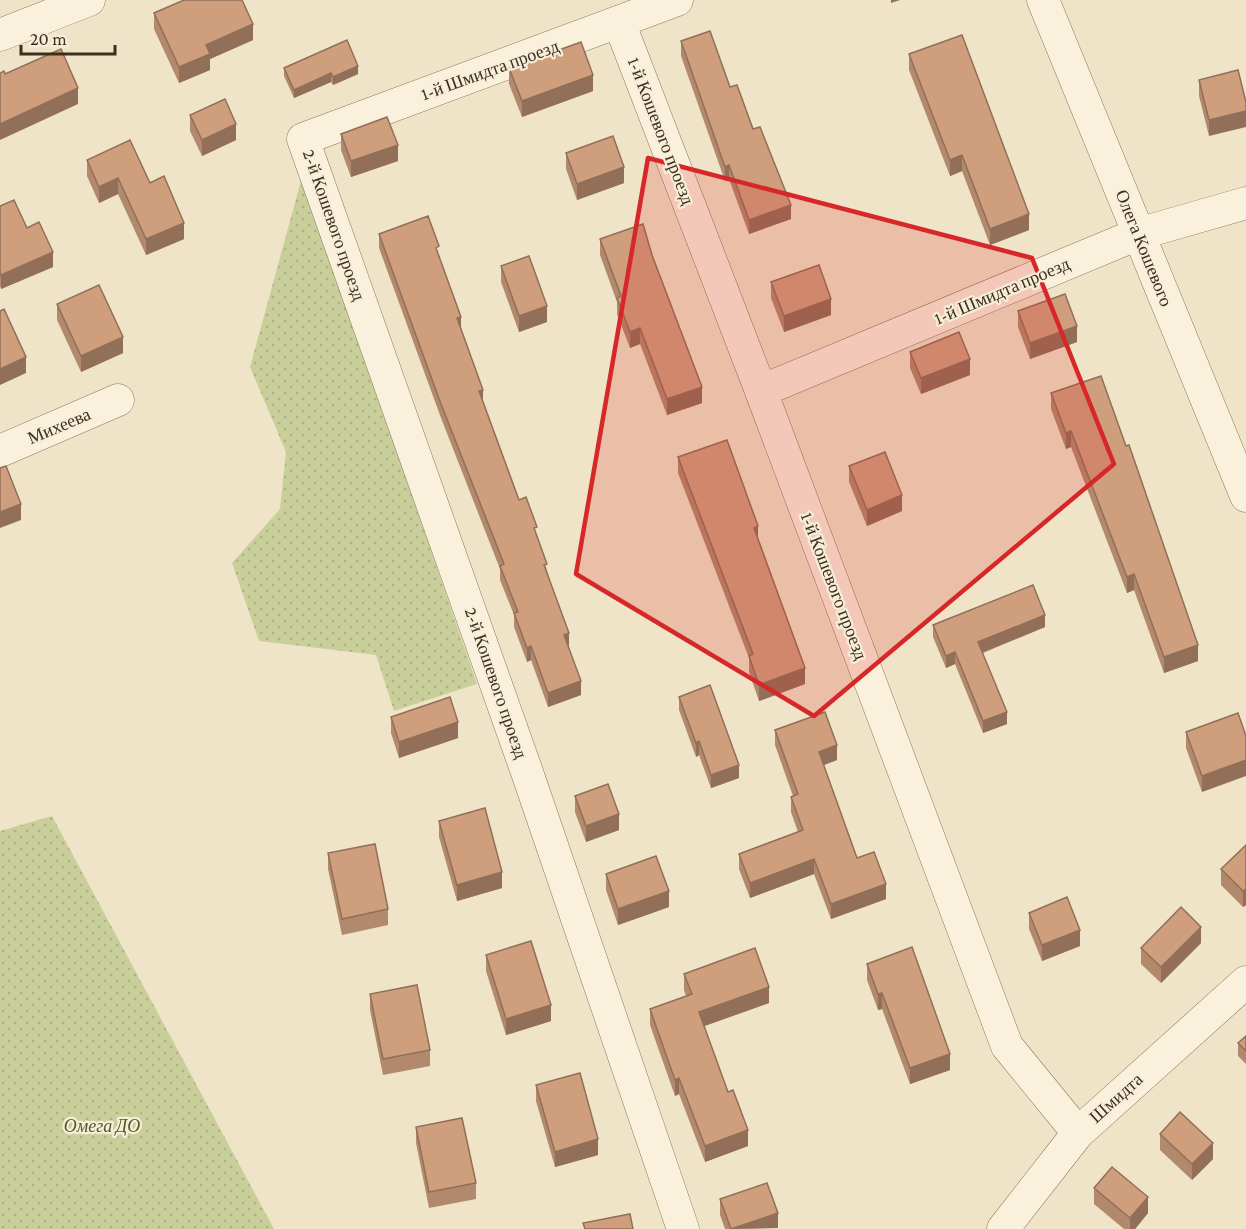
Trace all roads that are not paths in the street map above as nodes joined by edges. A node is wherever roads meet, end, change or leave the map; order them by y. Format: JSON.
{"nodes":[{"id":1,"x":89,"y":0,"type":"edge"},
{"id":2,"x":677,"y":0,"type":"edge"},
{"id":3,"x":1042,"y":0,"type":"edge"},
{"id":4,"x":619,"y":22,"type":"junction"},
{"id":5,"x":0,"y":35,"type":"edge"},
{"id":6,"x":303,"y":139,"type":"joint"},
{"id":7,"x":1246,"y":203,"type":"edge"},
{"id":8,"x":1138,"y":234,"type":"junction"},
{"id":9,"x":761,"y":391,"type":"junction"},
{"id":10,"x":118,"y":400,"type":"dead end"},
{"id":11,"x":0,"y":451,"type":"edge"},
{"id":12,"x":1246,"y":496,"type":"edge"},
{"id":13,"x":1246,"y":982,"type":"edge"},
{"id":14,"x":1078,"y":1133,"type":"junction"},
{"id":15,"x":683,"y":1229,"type":"edge"},
{"id":16,"x":1003,"y":1229,"type":"edge"}],
"edges":[{"from":1,"to":5,"type":"street"},
{"from":2,"to":4,"type":"street","name":"1-й Шмидта проезд"},
{"from":3,"to":8,"type":"street","name":"Олега Кошевого"},
{"from":4,"to":6,"type":"street","name":"1-й Шмидта проезд"},
{"from":4,"to":9,"type":"street","name":"1-й Кошевого проезд"},
{"from":6,"to":15,"type":"street","name":"2-й Кошевого проезд"},
{"from":7,"to":8,"type":"street","name":"1-й Шмидта проезд"},
{"from":8,"to":9,"type":"street","name":"1-й Шмидта проезд"},
{"from":8,"to":12,"type":"street","name":"Олега Кошевого"},
{"from":9,"to":14,"type":"street","name":"1-й Кошевого проезд"},
{"from":10,"to":11,"type":"street","name":"Михеева"},
{"from":13,"to":14,"type":"street","name":"Шмидта"},
{"from":14,"to":16,"type":"street","name":"Шмидта"}]}
